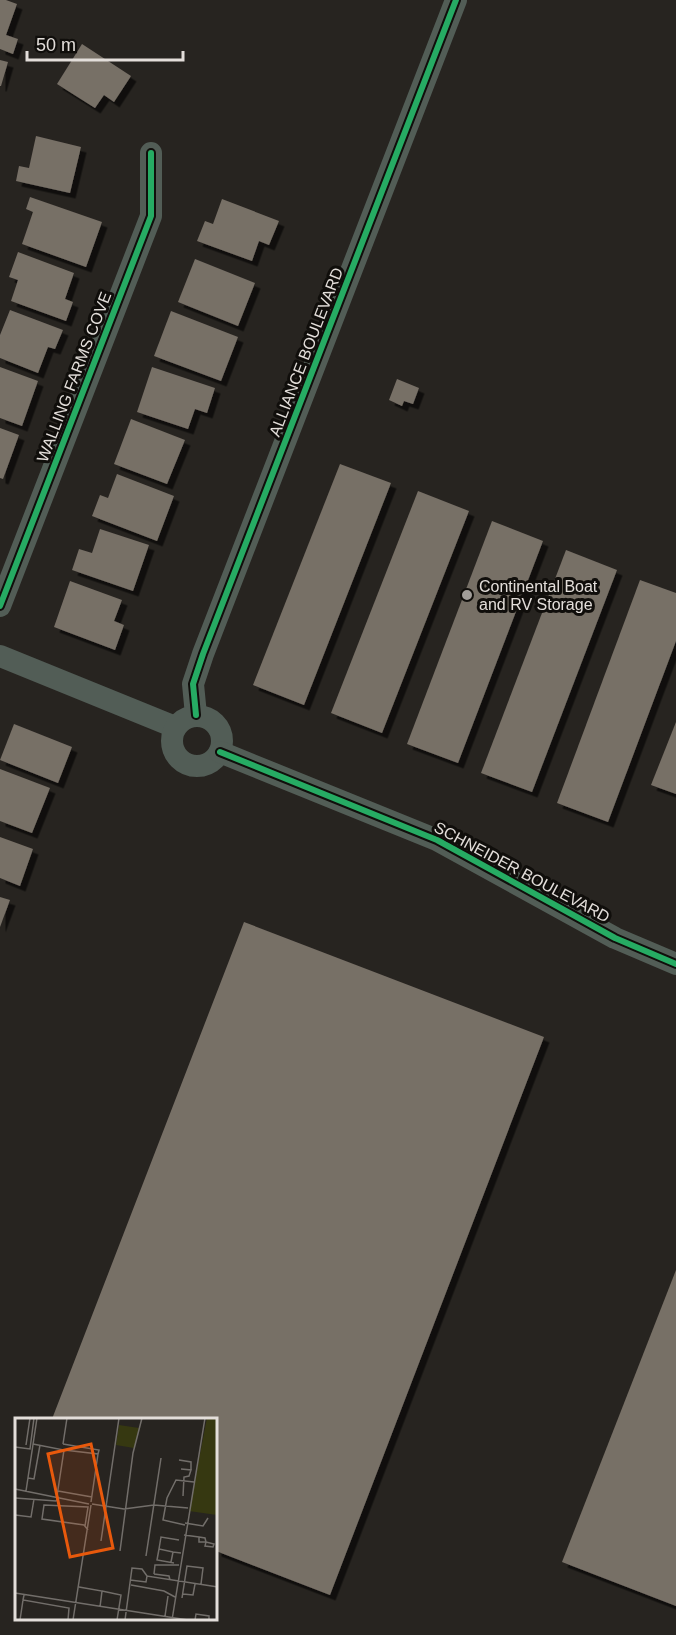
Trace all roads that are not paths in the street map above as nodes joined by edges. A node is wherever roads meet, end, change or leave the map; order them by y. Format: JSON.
{"nodes":[{"id":1,"x":456,"y":0,"type":"edge"},
{"id":2,"x":151,"y":153,"type":"dead end"},
{"id":3,"x":0,"y":606,"type":"edge"},
{"id":4,"x":0,"y":656,"type":"edge"},
{"id":5,"x":196,"y":715,"type":"junction"},
{"id":6,"x":175,"y":727,"type":"junction"},
{"id":7,"x":220,"y":752,"type":"junction"},
{"id":8,"x":676,"y":964,"type":"edge"}],
"edges":[{"from":1,"to":5,"type":"street","name":"ALLIANCE BOULEVARD"},
{"from":2,"to":3,"type":"street","name":"WALLING FARMS COVE"},
{"from":4,"to":6,"type":"street"},
{"from":5,"to":6,"type":"street"},
{"from":5,"to":7,"type":"street"},
{"from":6,"to":7,"type":"street"},
{"from":7,"to":8,"type":"street","name":"SCHNEIDER BOULEVARD"}]}
